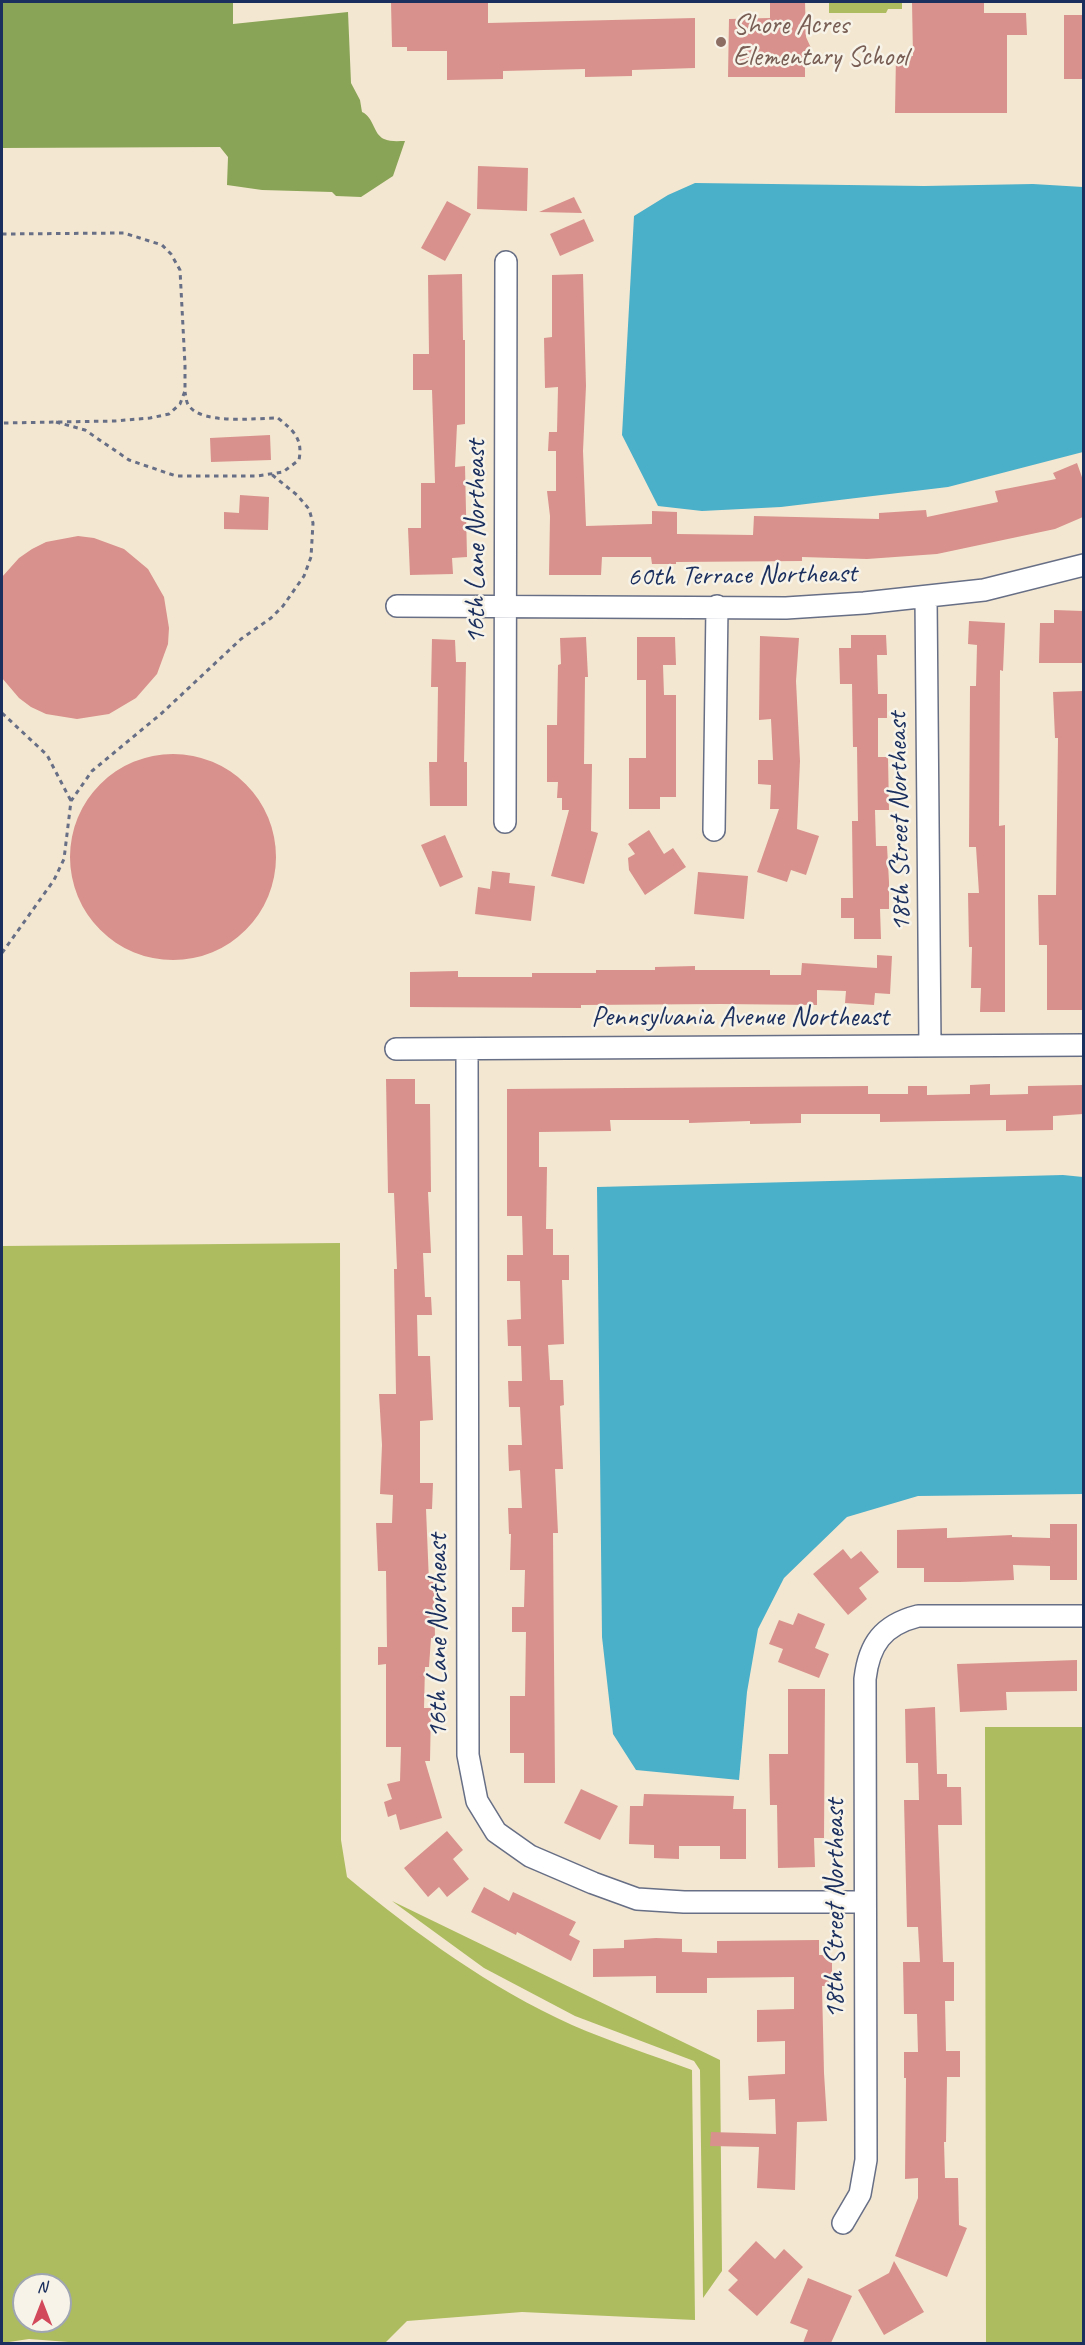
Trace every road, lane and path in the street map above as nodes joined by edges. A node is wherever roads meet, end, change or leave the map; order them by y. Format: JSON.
{"nodes":[{"id":1,"x":2,"y":234,"type":"edge"},
{"id":2,"x":506,"y":262,"type":"dead end"},
{"id":3,"x":185,"y":391,"type":"junction"},
{"id":4,"x":54,"y":422,"type":"junction"},
{"id":5,"x":2,"y":423,"type":"edge"},
{"id":6,"x":271,"y":474,"type":"junction"},
{"id":7,"x":1083,"y":565,"type":"edge"},
{"id":8,"x":926,"y":597,"type":"junction"},
{"id":9,"x":397,"y":606,"type":"dead end"},
{"id":10,"x":717,"y":606,"type":"junction"},
{"id":11,"x":506,"y":607,"type":"junction"},
{"id":12,"x":2,"y":713,"type":"edge"},
{"id":13,"x":71,"y":801,"type":"junction"},
{"id":14,"x":506,"y":822,"type":"dead end"},
{"id":15,"x":714,"y":830,"type":"dead end"},
{"id":16,"x":2,"y":953,"type":"edge"},
{"id":17,"x":1083,"y":1045,"type":"edge"},
{"id":18,"x":930,"y":1046,"type":"junction"},
{"id":19,"x":396,"y":1048,"type":"dead end"},
{"id":20,"x":467,"y":1049,"type":"junction"},
{"id":21,"x":1083,"y":1616,"type":"edge"},
{"id":22,"x":865,"y":1902,"type":"junction"},
{"id":23,"x":843,"y":2223,"type":"dead end"}],
"edges":[{"from":1,"to":3,"type":"path"},
{"from":2,"to":11,"type":"street","name":"16th Lane Northeast"},
{"from":3,"to":4,"type":"path"},
{"from":3,"to":6,"type":"path"},
{"from":4,"to":5,"type":"path"},
{"from":4,"to":6,"type":"path"},
{"from":6,"to":13,"type":"path"},
{"from":7,"to":8,"type":"street","name":"60th Terrace Northeast"},
{"from":8,"to":10,"type":"street","name":"60th Terrace Northeast"},
{"from":8,"to":18,"type":"street","name":"18th Street Northeast"},
{"from":9,"to":11,"type":"street","name":"60th Terrace Northeast"},
{"from":10,"to":11,"type":"street","name":"60th Terrace Northeast"},
{"from":10,"to":15,"type":"street"},
{"from":11,"to":14,"type":"street","name":"16th Lane Northeast"},
{"from":12,"to":13,"type":"path"},
{"from":13,"to":16,"type":"path"},
{"from":17,"to":18,"type":"street","name":"Pennsylvania Avenue Northeast"},
{"from":18,"to":20,"type":"street","name":"Pennsylvania Avenue Northeast"},
{"from":19,"to":20,"type":"street","name":"Pennsylvania Avenue Northeast"},
{"from":20,"to":22,"type":"street","name":"16th Lane Northeast"},
{"from":21,"to":22,"type":"street","name":"18th Street Northeast"},
{"from":22,"to":23,"type":"street","name":"18th Street Northeast"}]}
